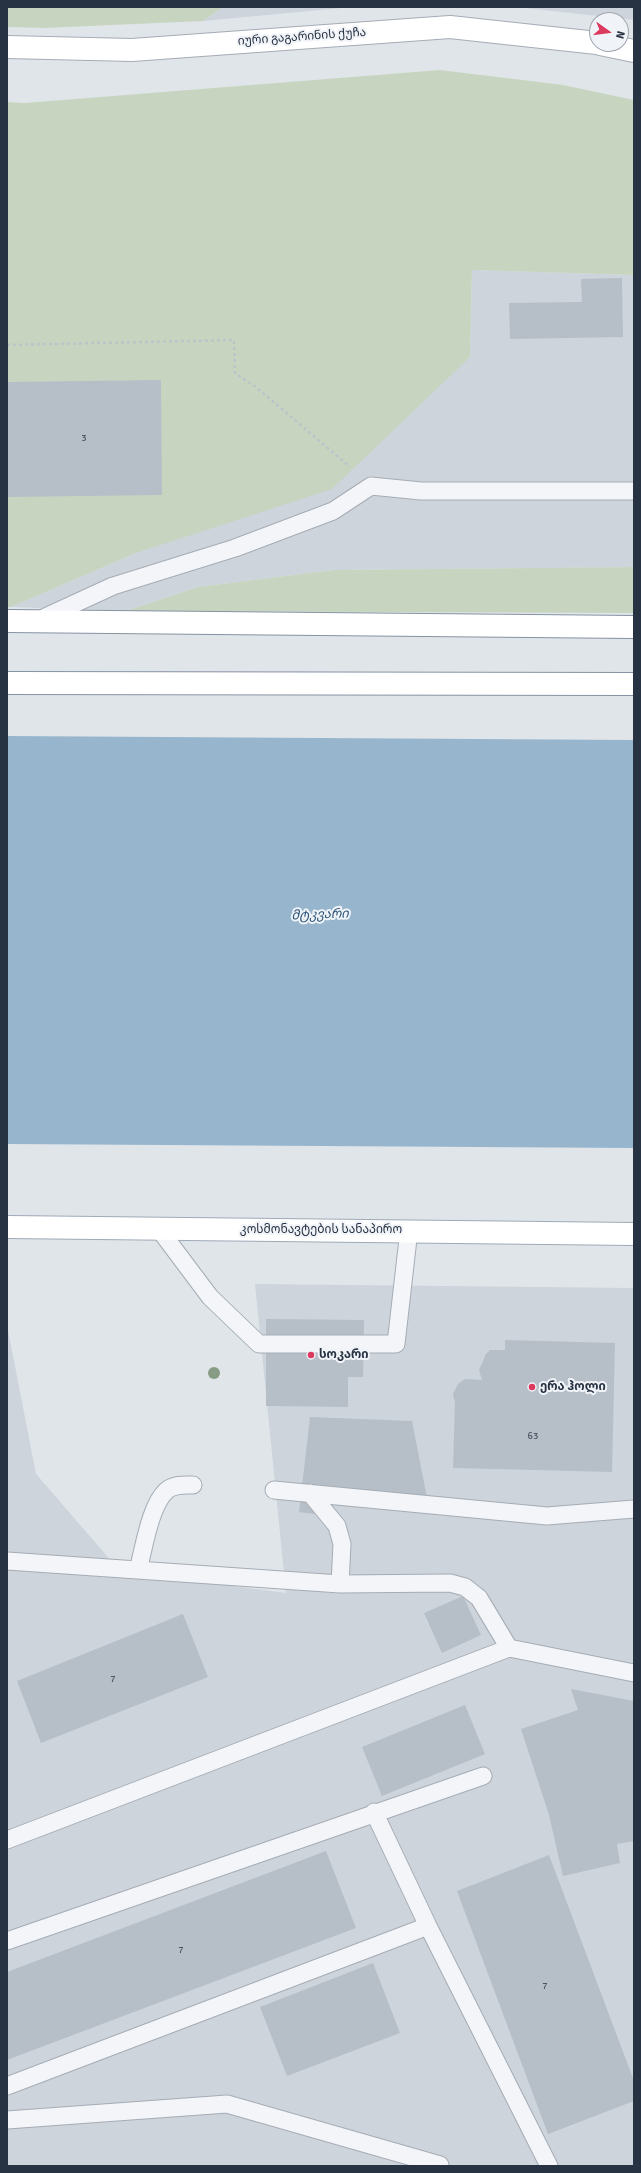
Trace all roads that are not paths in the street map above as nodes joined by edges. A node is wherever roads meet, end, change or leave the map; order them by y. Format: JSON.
{"nodes":[{"id":1,"x":589,"y":42,"type":"edge"},
{"id":2,"x":7,"y":47,"type":"edge"},
{"id":3,"x":634,"y":490,"type":"edge"},
{"id":4,"x":37,"y":620,"type":"junction"},
{"id":5,"x":7,"y":621,"type":"edge"},
{"id":6,"x":634,"y":627,"type":"edge"},
{"id":7,"x":7,"y":683,"type":"edge"},
{"id":8,"x":634,"y":684,"type":"edge"},
{"id":9,"x":7,"y":1227,"type":"edge"},
{"id":10,"x":159,"y":1229,"type":"junction"},
{"id":11,"x":409,"y":1230,"type":"junction"},
{"id":12,"x":634,"y":1234,"type":"edge"},
{"id":13,"x":193,"y":1485,"type":"dead end"},
{"id":14,"x":274,"y":1490,"type":"dead end"},
{"id":15,"x":310,"y":1493,"type":"junction"},
{"id":16,"x":634,"y":1509,"type":"edge"},
{"id":17,"x":7,"y":1561,"type":"edge"},
{"id":18,"x":138,"y":1570,"type":"junction"},
{"id":19,"x":340,"y":1584,"type":"junction"},
{"id":20,"x":509,"y":1648,"type":"junction"},
{"id":21,"x":634,"y":1673,"type":"edge"},
{"id":22,"x":483,"y":1776,"type":"dead end"},
{"id":23,"x":374,"y":1812,"type":"junction"},
{"id":24,"x":7,"y":1840,"type":"edge"},
{"id":25,"x":428,"y":1926,"type":"junction"},
{"id":26,"x":7,"y":1941,"type":"edge"},
{"id":27,"x":7,"y":2086,"type":"edge"},
{"id":28,"x":7,"y":2120,"type":"edge"},
{"id":29,"x":439,"y":2166,"type":"edge"},
{"id":30,"x":549,"y":2166,"type":"edge"}],
"edges":[{"from":1,"to":2,"type":"main road","name":"იური გაგარინის ქუჩა"},
{"from":3,"to":4,"type":"lane"},
{"from":4,"to":5,"type":"main road"},
{"from":4,"to":6,"type":"main road"},
{"from":7,"to":8,"type":"main road"},
{"from":9,"to":10,"type":"main road","name":"კოსმონავტების სანაპირო"},
{"from":10,"to":11,"type":"main road","name":"კოსმონავტების სანაპირო"},
{"from":10,"to":11,"type":"lane"},
{"from":11,"to":12,"type":"main road","name":"კოსმონავტების სანაპირო"},
{"from":13,"to":18,"type":"lane"},
{"from":14,"to":15,"type":"lane"},
{"from":15,"to":16,"type":"lane"},
{"from":15,"to":19,"type":"lane"},
{"from":17,"to":18,"type":"lane"},
{"from":18,"to":19,"type":"lane"},
{"from":19,"to":20,"type":"lane"},
{"from":20,"to":21,"type":"lane"},
{"from":20,"to":24,"type":"lane"},
{"from":22,"to":23,"type":"lane"},
{"from":23,"to":25,"type":"lane"},
{"from":23,"to":26,"type":"lane"},
{"from":25,"to":27,"type":"lane"},
{"from":25,"to":30,"type":"lane"},
{"from":28,"to":29,"type":"lane"}]}
